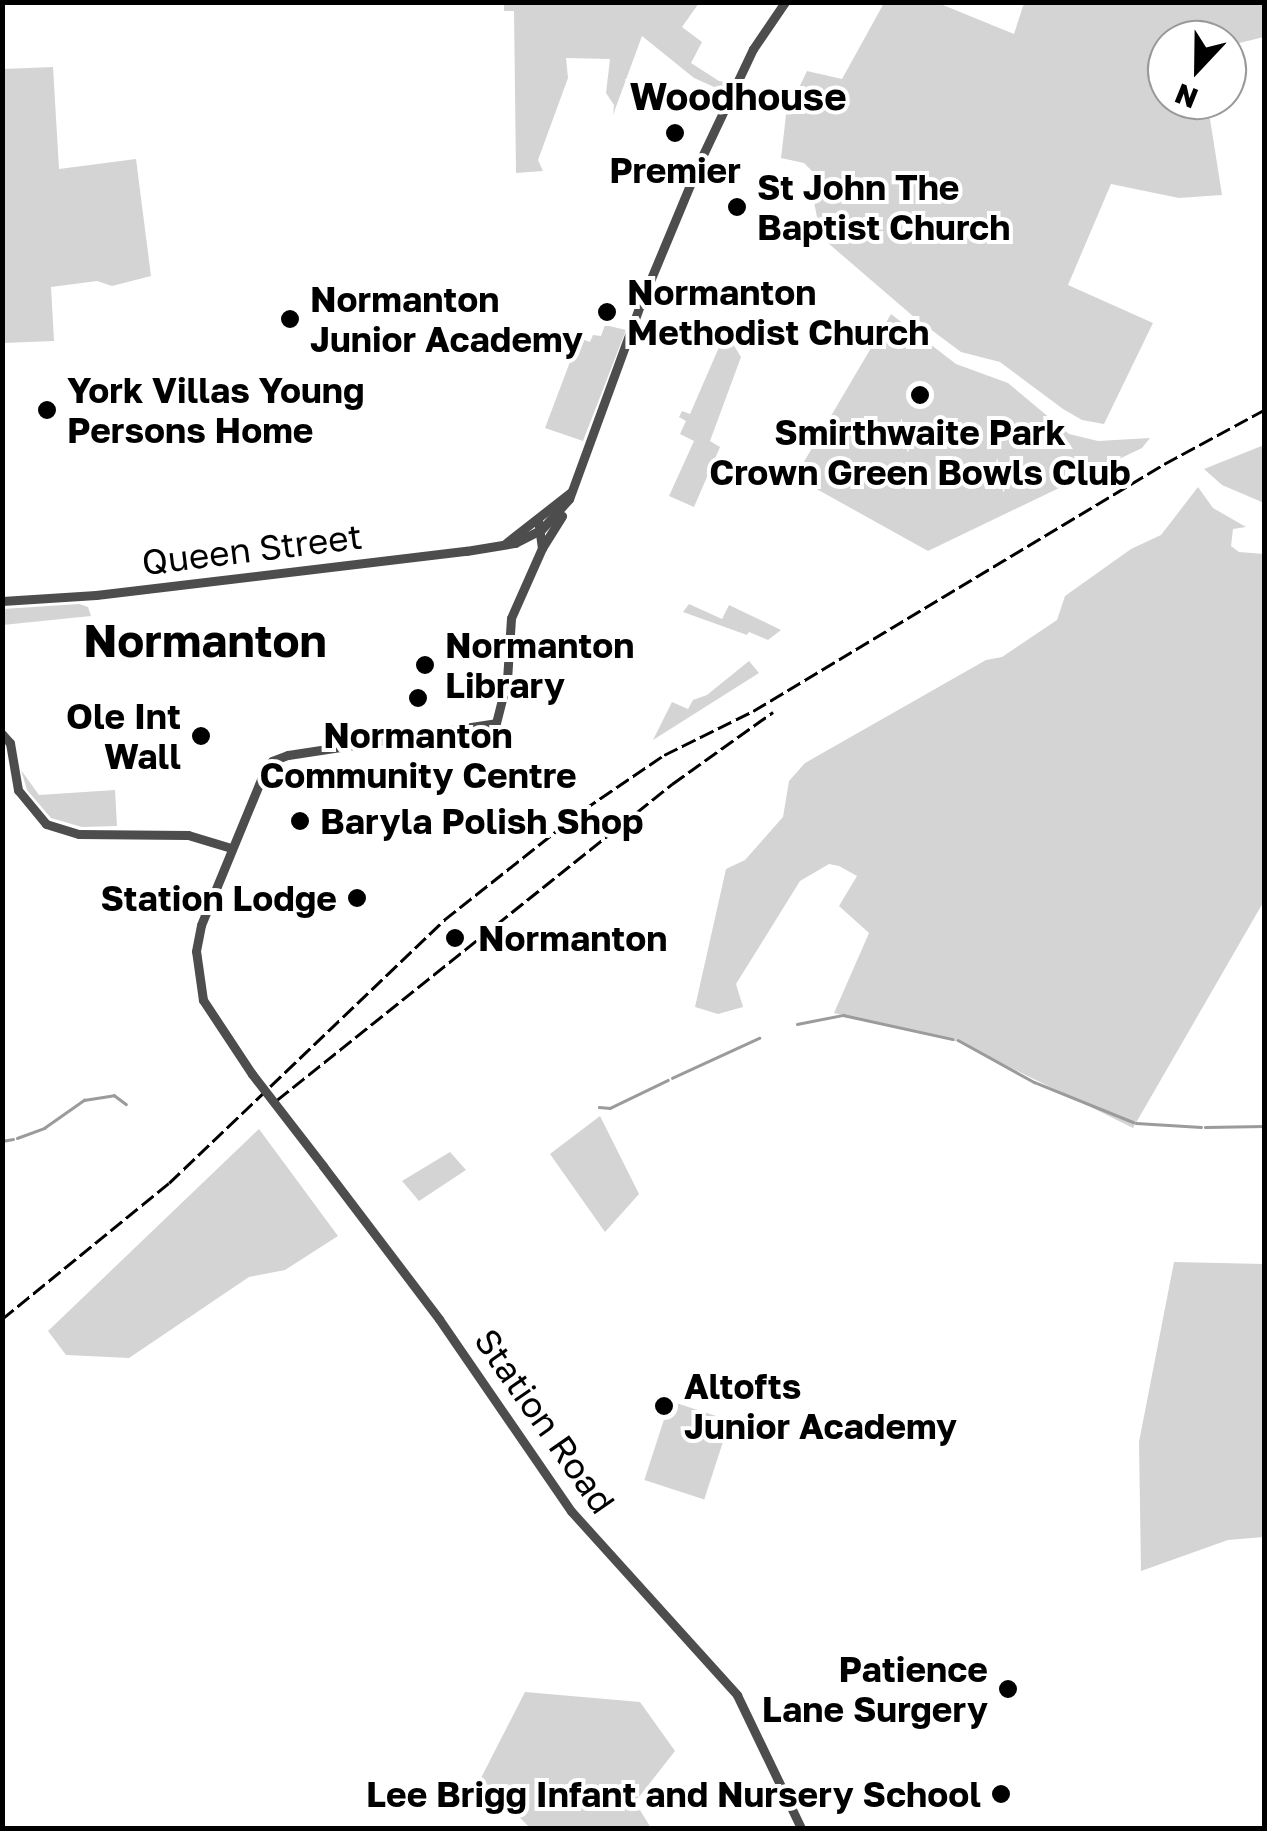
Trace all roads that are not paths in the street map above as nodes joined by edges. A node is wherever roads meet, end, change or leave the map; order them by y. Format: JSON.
{"nodes":[{"id":1,"x":785,"y":2,"type":"edge"},
{"id":2,"x":571,"y":492,"type":"junction"},
{"id":3,"x":563,"y":508,"type":"junction"},
{"id":4,"x":536,"y":527,"type":"junction"},
{"id":5,"x":511,"y":543,"type":"junction"},
{"id":6,"x":538,"y":554,"type":"junction"},
{"id":7,"x":2,"y":602,"type":"edge"},
{"id":8,"x":4,"y":735,"type":"edge"},
{"id":9,"x":232,"y":848,"type":"junction"},
{"id":10,"x":801,"y":1828,"type":"edge"}],
"edges":[{"from":1,"to":2,"type":"street"},
{"from":2,"to":3,"type":"street","name":"Queen Street"},
{"from":2,"to":4,"type":"street","name":"Queen Street"},
{"from":3,"to":4,"type":"street","name":"Queen Street"},
{"from":3,"to":6,"type":"street"},
{"from":4,"to":5,"type":"street","name":"Queen Street"},
{"from":4,"to":6,"type":"street"},
{"from":5,"to":6,"type":"street"},
{"from":5,"to":7,"type":"street","name":"Queen Street"},
{"from":6,"to":9,"type":"street","name":"Station Road"},
{"from":8,"to":9,"type":"street"},
{"from":9,"to":10,"type":"street","name":"Station Road","bridge":true}]}
